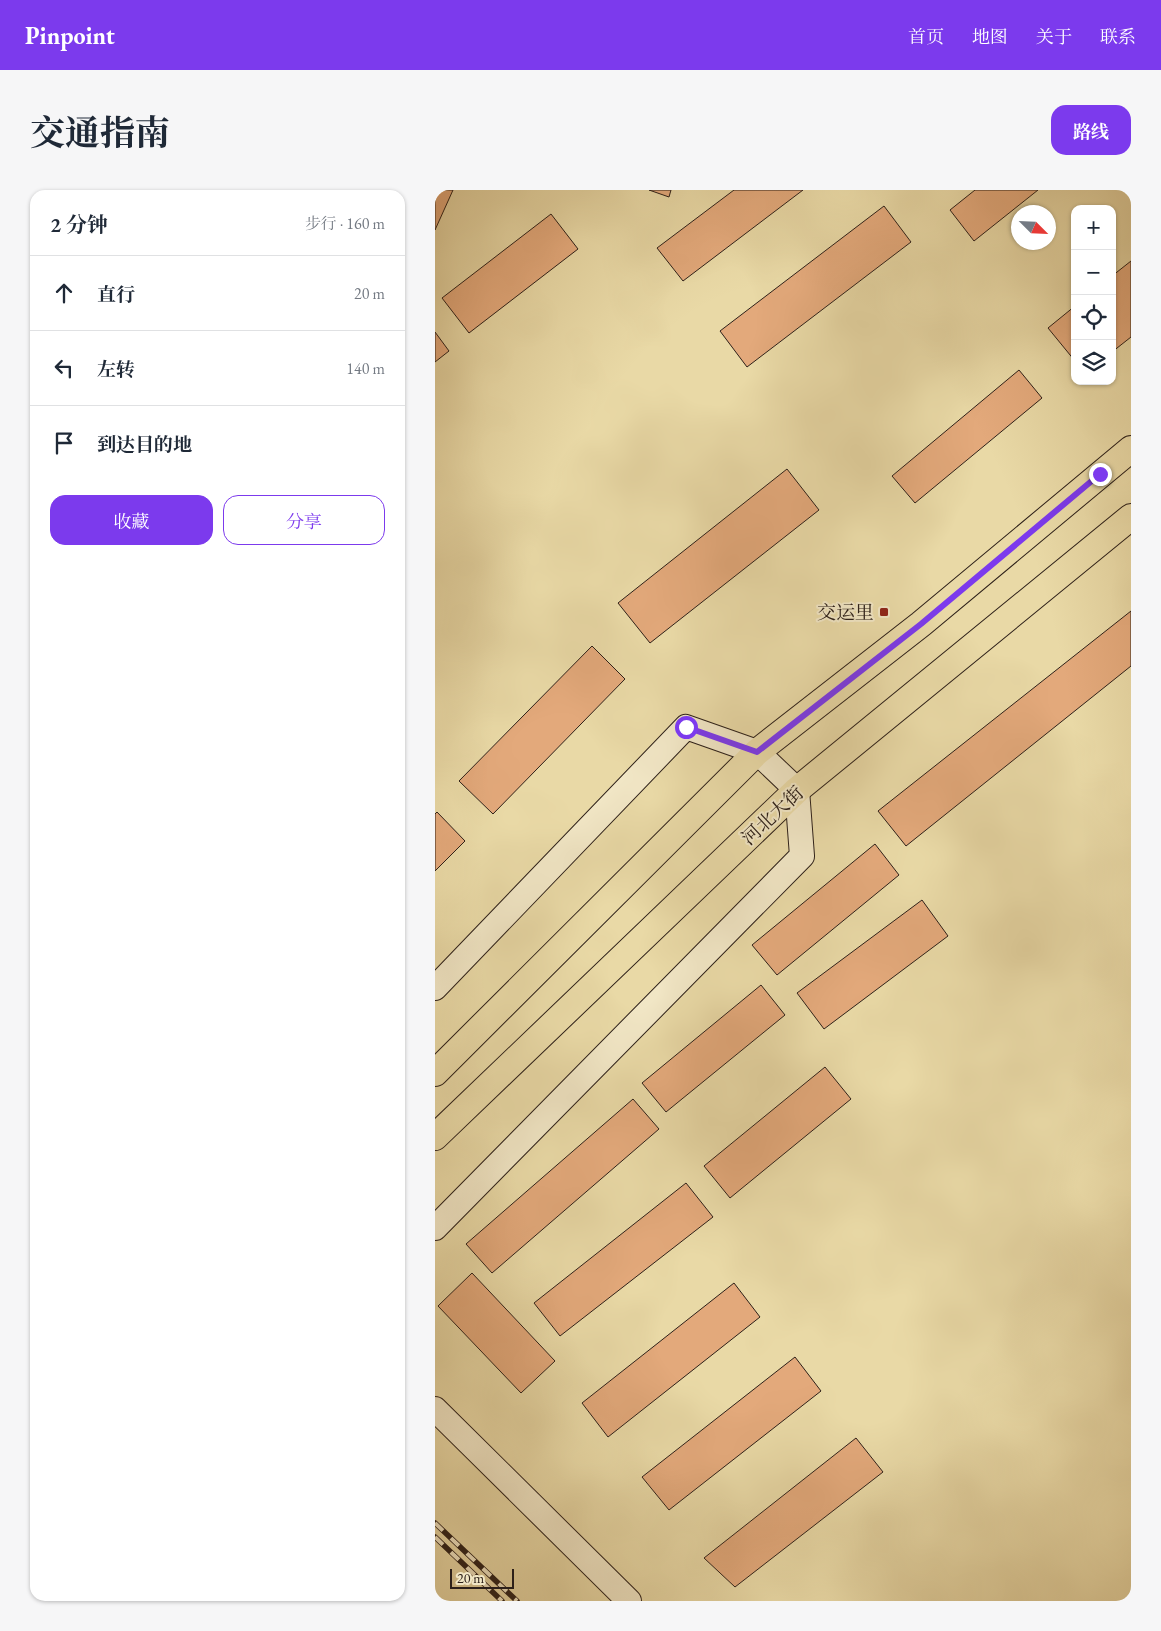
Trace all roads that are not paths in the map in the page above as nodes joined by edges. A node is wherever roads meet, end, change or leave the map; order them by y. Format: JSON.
{"nodes":[{"id":1,"x":1131,"y":449,"type":"edge"},
{"id":2,"x":1131,"y":517,"type":"edge"},
{"id":3,"x":757,"y":752,"type":"junction"},
{"id":4,"x":797,"y":790,"type":"junction"},
{"id":5,"x":435,"y":988,"type":"edge"},
{"id":6,"x":435,"y":1073,"type":"edge"},
{"id":7,"x":435,"y":1137,"type":"edge"},
{"id":8,"x":435,"y":1228,"type":"edge"},
{"id":9,"x":435,"y":1409,"type":"edge"},
{"id":10,"x":629,"y":1601,"type":"edge"}],
"edges":[{"from":1,"to":3,"type":"main road"},
{"from":2,"to":4,"type":"main road","name":"河北大街"},
{"from":3,"to":4,"type":"main road"},
{"from":3,"to":5,"type":"main road"},
{"from":3,"to":6,"type":"main road"},
{"from":4,"to":7,"type":"main road","name":"河北大街"},
{"from":4,"to":8,"type":"main road"},
{"from":9,"to":10,"type":"main road"}]}
